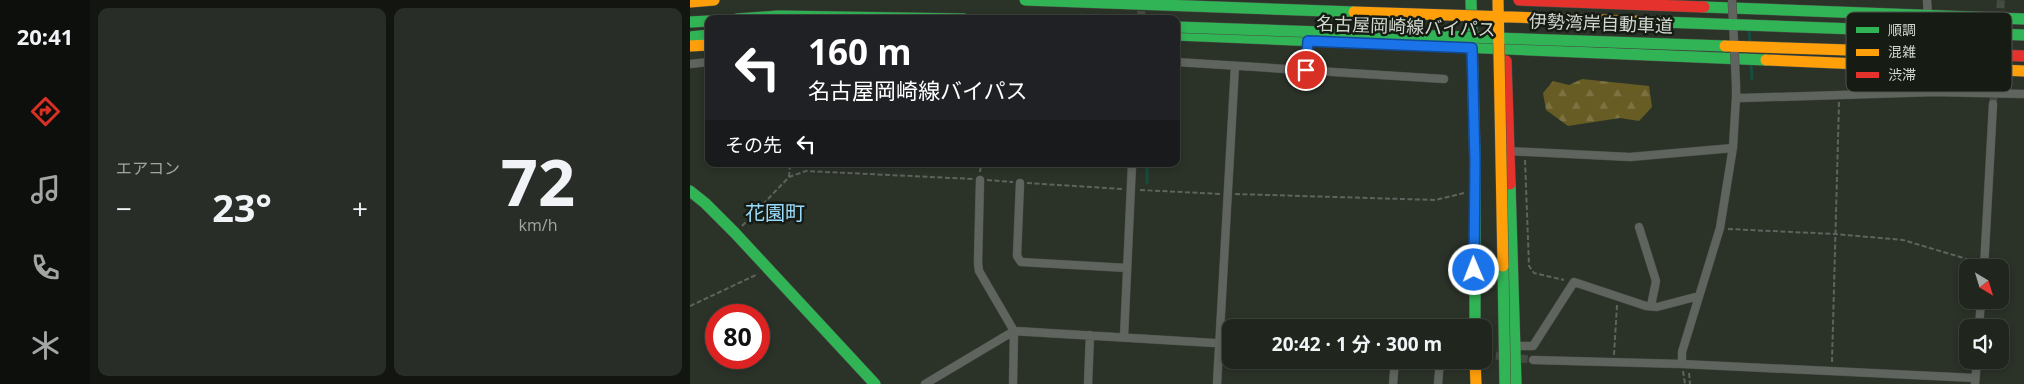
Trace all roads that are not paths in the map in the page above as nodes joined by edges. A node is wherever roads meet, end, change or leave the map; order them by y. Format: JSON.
{"nodes":[{"id":1,"x":714,"y":0,"type":"edge"},
{"id":2,"x":1025,"y":0,"type":"edge"},
{"id":3,"x":1470,"y":0,"type":"edge"},
{"id":4,"x":1492,"y":0,"type":"edge"},
{"id":5,"x":1498,"y":0,"type":"edge"},
{"id":6,"x":1504,"y":0,"type":"edge"},
{"id":7,"x":1519,"y":0,"type":"edge"},
{"id":8,"x":1732,"y":0,"type":"edge"},
{"id":9,"x":690,"y":2,"type":"edge"},
{"id":10,"x":1846,"y":13,"type":"edge"},
{"id":11,"x":705,"y":20,"type":"edge"},
{"id":12,"x":690,"y":22,"type":"edge"},
{"id":13,"x":1180,"y":27,"type":"edge"},
{"id":14,"x":1846,"y":29,"type":"edge"},
{"id":15,"x":705,"y":30,"type":"edge"},
{"id":16,"x":690,"y":32,"type":"edge"},
{"id":17,"x":705,"y":35,"type":"edge"},
{"id":18,"x":1180,"y":35,"type":"edge"},
{"id":19,"x":690,"y":37,"type":"edge"},
{"id":20,"x":1308,"y":41,"type":"junction"},
{"id":21,"x":705,"y":45,"type":"edge"},
{"id":22,"x":690,"y":46,"type":"edge"},
{"id":23,"x":1472,"y":48,"type":"junction"},
{"id":24,"x":1506,"y":49,"type":"junction"},
{"id":25,"x":1846,"y":50,"type":"edge"},
{"id":26,"x":705,"y":62,"type":"edge"},
{"id":27,"x":1180,"y":62,"type":"edge"},
{"id":28,"x":690,"y":64,"type":"edge"},
{"id":29,"x":1846,"y":64,"type":"edge"},
{"id":30,"x":1235,"y":66,"type":"junction"},
{"id":31,"x":1306,"y":70,"type":"junction"},
{"id":32,"x":1444,"y":79,"type":"dead end"},
{"id":33,"x":1935,"y":92,"type":"joint"},
{"id":34,"x":2024,"y":94,"type":"edge"},
{"id":35,"x":1736,"y":97,"type":"junction"},
{"id":36,"x":1993,"y":104,"type":"tunnel mouth"},
{"id":37,"x":1733,"y":148,"type":"junction"},
{"id":38,"x":1508,"y":151,"type":"junction"},
{"id":39,"x":1132,"y":167,"type":"edge"},
{"id":40,"x":980,"y":180,"type":"road end"},
{"id":41,"x":1020,"y":183,"type":"dead end"},
{"id":42,"x":690,"y":192,"type":"edge"},
{"id":43,"x":1639,"y":228,"type":"dead end"},
{"id":44,"x":1984,"y":259,"type":"edge"},
{"id":45,"x":1127,"y":268,"type":"junction"},
{"id":46,"x":1699,"y":296,"type":"junction"},
{"id":47,"x":1651,"y":306,"type":"junction"},
{"id":48,"x":1475,"y":319,"type":"edge"},
{"id":49,"x":1014,"y":331,"type":"junction"},
{"id":50,"x":1090,"y":335,"type":"junction"},
{"id":51,"x":1124,"y":337,"type":"junction"},
{"id":52,"x":1220,"y":343,"type":"junction"},
{"id":53,"x":1516,"y":346,"type":"junction"},
{"id":54,"x":1533,"y":360,"type":"tunnel mouth"},
{"id":55,"x":1682,"y":364,"type":"junction"},
{"id":56,"x":1394,"y":369,"type":"edge"},
{"id":57,"x":1439,"y":369,"type":"edge"},
{"id":58,"x":1475,"y":369,"type":"edge"},
{"id":59,"x":1975,"y":381,"type":"edge"},
{"id":60,"x":875,"y":384,"type":"edge"},
{"id":61,"x":925,"y":384,"type":"edge"},
{"id":62,"x":1013,"y":384,"type":"edge"},
{"id":63,"x":1088,"y":384,"type":"edge"},
{"id":64,"x":1217,"y":384,"type":"edge"},
{"id":65,"x":1393,"y":384,"type":"edge"},
{"id":66,"x":1438,"y":384,"type":"edge"},
{"id":67,"x":1476,"y":384,"type":"edge"},
{"id":68,"x":1499,"y":384,"type":"edge"},
{"id":69,"x":1505,"y":384,"type":"edge"},
{"id":70,"x":1516,"y":384,"type":"edge"}],
"edges":[{"from":1,"to":9,"type":"main road"},
{"from":2,"to":14,"type":"main road","name":"伊勢湾岸自動車道","bridge":true},
{"from":3,"to":23,"type":"main road"},
{"from":4,"to":68,"type":"main road","bridge":true},
{"from":5,"to":69,"type":"main road","bridge":true},
{"from":6,"to":24,"type":"main road"},
{"from":7,"to":10,"type":"main road"},
{"from":8,"to":35,"type":"street","bridge":true},
{"from":11,"to":12,"type":"main road"},
{"from":13,"to":25,"type":"main road","name":"伊勢湾岸自動車道","bridge":true},
{"from":15,"to":16,"type":"main road"},
{"from":17,"to":19,"type":"main road"},
{"from":18,"to":20,"type":"main road","name":"名古屋岡崎線バイパス"},
{"from":20,"to":23,"type":"main road","name":"名古屋岡崎線バイパス"},
{"from":20,"to":31,"type":"street"},
{"from":21,"to":22,"type":"main road"},
{"from":23,"to":24,"type":"main road","name":"名古屋岡崎線バイパス"},
{"from":23,"to":48,"type":"main road"},
{"from":24,"to":29,"type":"main road","name":"名古屋岡崎線バイパス"},
{"from":24,"to":38,"type":"main road"},
{"from":26,"to":28,"type":"street"},
{"from":27,"to":30,"type":"street"},
{"from":30,"to":31,"type":"street"},
{"from":30,"to":52,"type":"street"},
{"from":31,"to":32,"type":"street"},
{"from":33,"to":34,"type":"street"},
{"from":33,"to":35,"type":"street"},
{"from":35,"to":37,"type":"street"},
{"from":36,"to":44,"type":"street"},
{"from":37,"to":38,"type":"street"},
{"from":37,"to":46,"type":"street"},
{"from":38,"to":53,"type":"main road"},
{"from":39,"to":45,"type":"street"},
{"from":40,"to":49,"type":"street"},
{"from":41,"to":45,"type":"street"},
{"from":42,"to":60,"type":"main road"},
{"from":43,"to":47,"type":"street"},
{"from":45,"to":51,"type":"street"},
{"from":46,"to":47,"type":"street"},
{"from":46,"to":55,"type":"street"},
{"from":47,"to":53,"type":"street"},
{"from":49,"to":50,"type":"street"},
{"from":49,"to":61,"type":"street"},
{"from":49,"to":62,"type":"street"},
{"from":50,"to":51,"type":"street"},
{"from":50,"to":63,"type":"street"},
{"from":51,"to":52,"type":"street"},
{"from":52,"to":64,"type":"street"},
{"from":53,"to":70,"type":"main road"},
{"from":54,"to":55,"type":"street"},
{"from":55,"to":59,"type":"street"},
{"from":56,"to":65,"type":"street"},
{"from":57,"to":66,"type":"street"},
{"from":58,"to":67,"type":"main road"}]}
